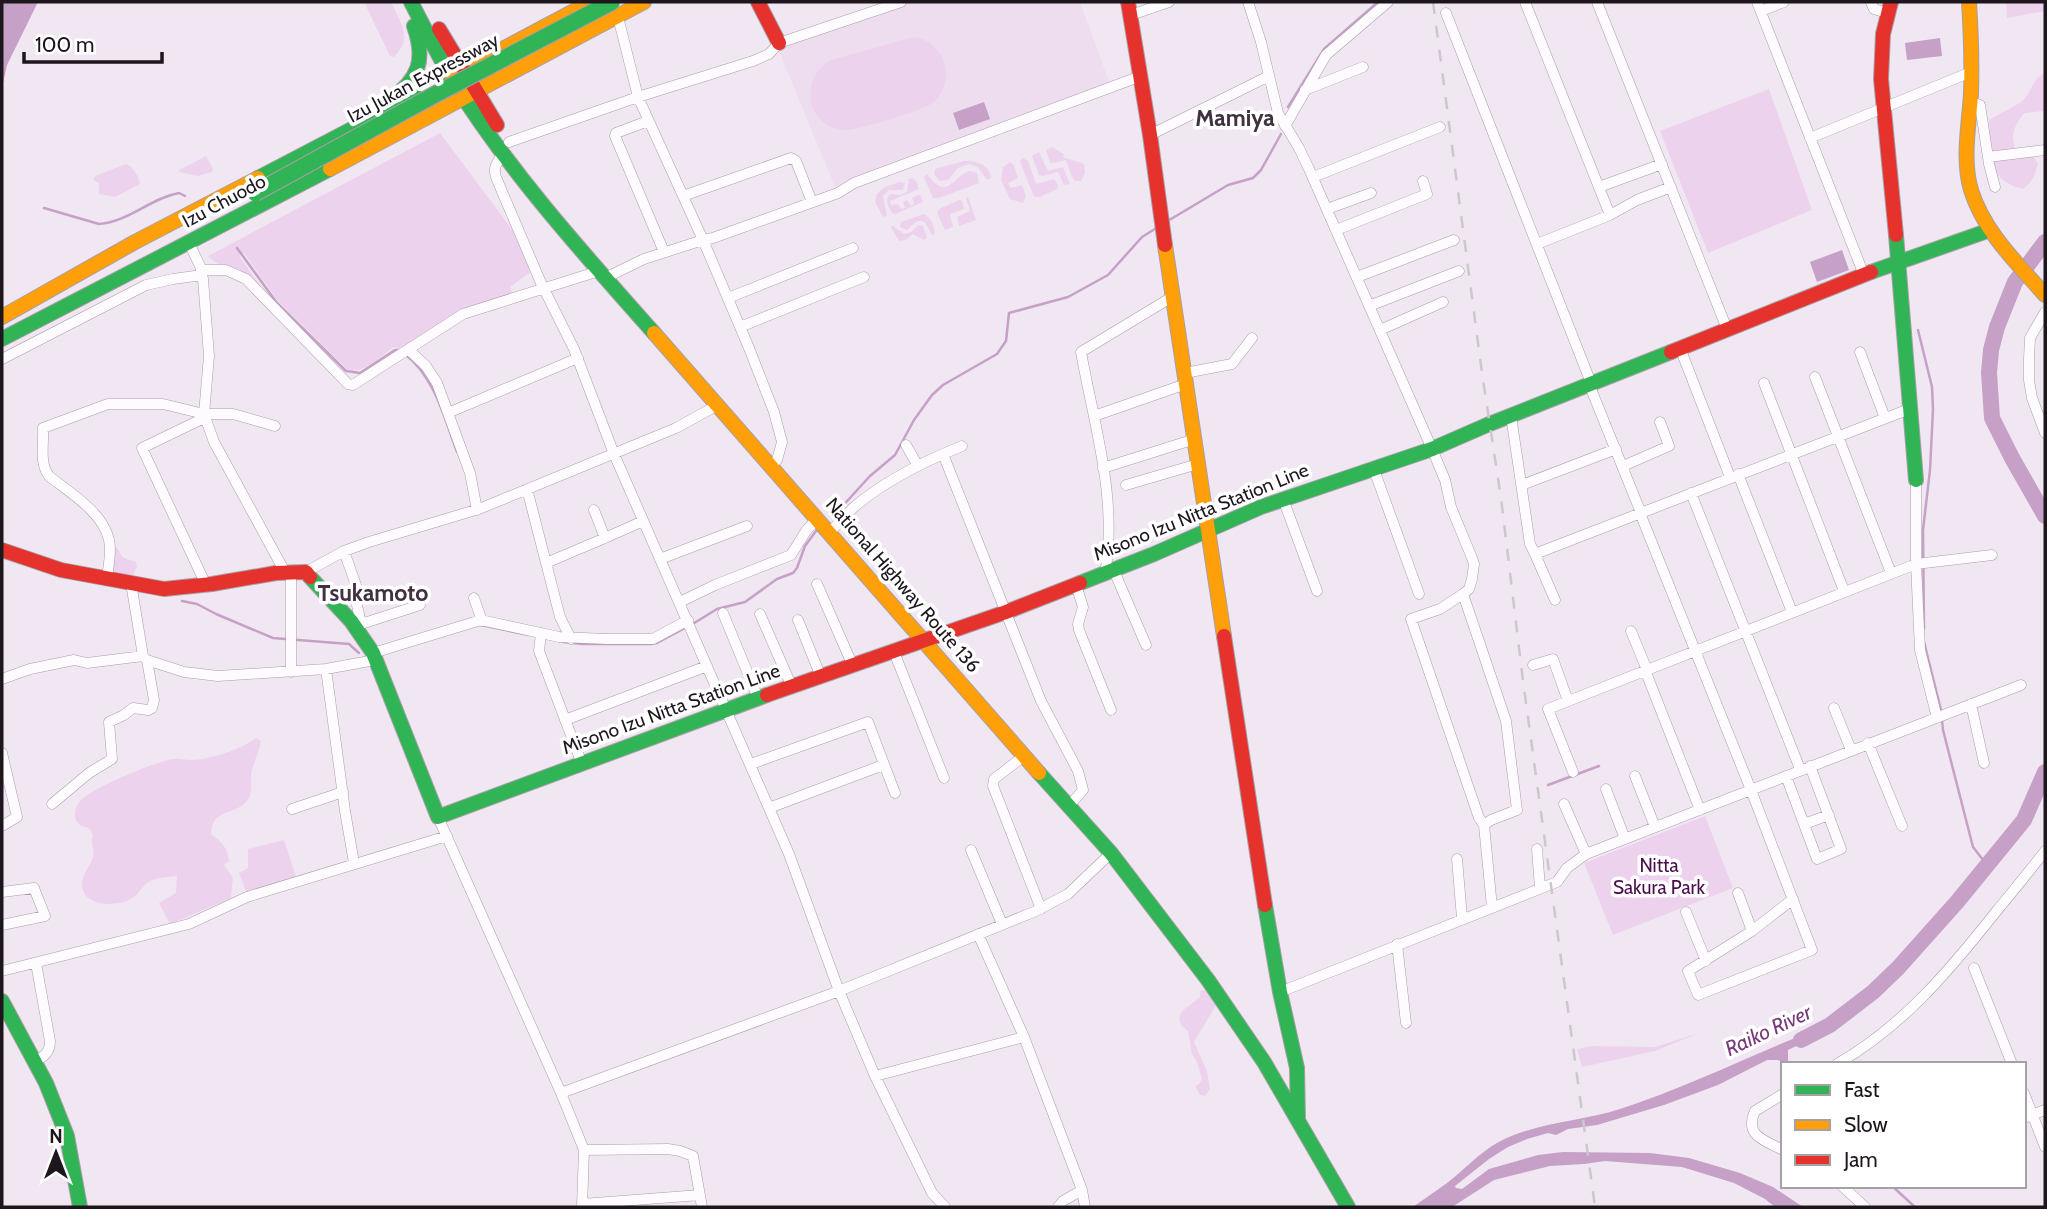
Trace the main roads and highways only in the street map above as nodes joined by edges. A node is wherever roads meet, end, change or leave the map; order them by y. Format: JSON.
{"nodes":[{"id":1,"x":403,"y":2,"type":"edge"},
{"id":2,"x":411,"y":2,"type":"edge"},
{"id":3,"x":424,"y":2,"type":"edge"},
{"id":4,"x":578,"y":2,"type":"edge"},
{"id":5,"x":591,"y":2,"type":"edge"},
{"id":6,"x":644,"y":2,"type":"edge"},
{"id":7,"x":758,"y":2,"type":"edge"},
{"id":8,"x":1969,"y":2,"type":"edge"},
{"id":9,"x":1889,"y":8,"type":"edge"},
{"id":10,"x":615,"y":9,"type":"edge"},
{"id":11,"x":1130,"y":9,"type":"edge"},
{"id":12,"x":561,"y":18,"type":"junction"},
{"id":13,"x":779,"y":43,"type":"road end"},
{"id":14,"x":457,"y":73,"type":"junction"},
{"id":15,"x":471,"y":95,"type":"junction"},
{"id":16,"x":298,"y":158,"type":"junction"},
{"id":17,"x":254,"y":193,"type":"junction"},
{"id":18,"x":1990,"y":230,"type":"junction"},
{"id":19,"x":135,"y":242,"type":"junction"},
{"id":20,"x":1899,"y":263,"type":"junction"},
{"id":21,"x":606,"y":274,"type":"junction"},
{"id":22,"x":2045,"y":294,"type":"edge"},
{"id":23,"x":2,"y":307,"type":"edge"},
{"id":24,"x":2,"y":317,"type":"edge"},
{"id":25,"x":2,"y":324,"type":"edge"},
{"id":26,"x":2,"y":332,"type":"edge"},
{"id":27,"x":2,"y":339,"type":"edge"},
{"id":28,"x":774,"y":463,"type":"junction"},
{"id":29,"x":1916,"y":480,"type":"road end"},
{"id":30,"x":833,"y":529,"type":"junction"},
{"id":31,"x":1209,"y":530,"type":"junction"},
{"id":32,"x":2,"y":550,"type":"edge"},
{"id":33,"x":930,"y":639,"type":"junction"},
{"id":34,"x":1072,"y":803,"type":"junction"},
{"id":35,"x":2,"y":1001,"type":"edge"},
{"id":36,"x":1299,"y":1112,"type":"junction"},
{"id":37,"x":1349,"y":1206,"type":"edge"},
{"id":38,"x":80,"y":1207,"type":"edge"}],
"edges":[{"from":1,"to":16,"type":"main road"},
{"from":2,"to":14,"type":"main road","name":"National Highway Route 136"},
{"from":3,"to":14,"type":"main road","name":"National Highway Route 136"},
{"from":4,"to":12,"type":"main road"},
{"from":5,"to":12,"type":"main road","name":"Izu Chuodo"},
{"from":6,"to":10,"type":"main road"},
{"from":7,"to":13,"type":"main road"},
{"from":8,"to":18,"type":"main road"},
{"from":9,"to":20,"type":"main road"},
{"from":10,"to":15,"type":"main road","name":"Izu Chuodo"},
{"from":10,"to":17,"type":"main road","name":"Izu Jukan Expressway","bridge":true},
{"from":11,"to":31,"type":"main road"},
{"from":12,"to":14,"type":"main road","name":"Izu Chuodo"},
{"from":14,"to":15,"type":"main road","name":"National Highway Route 136"},
{"from":14,"to":16,"type":"main road","name":"Izu Chuodo"},
{"from":15,"to":21,"type":"main road","name":"National Highway Route 136"},
{"from":15,"to":27,"type":"main road","name":"Izu Chuodo"},
{"from":16,"to":19,"type":"main road","name":"Izu Chuodo"},
{"from":17,"to":25,"type":"main road"},
{"from":17,"to":26,"type":"main road"},
{"from":18,"to":20,"type":"main road","name":"Misono Izu Nitta Station Line"},
{"from":18,"to":22,"type":"main road"},
{"from":19,"to":23,"type":"main road"},
{"from":19,"to":24,"type":"main road","name":"Izu Chuodo"},
{"from":20,"to":29,"type":"main road"},
{"from":20,"to":31,"type":"main road","name":"Misono Izu Nitta Station Line"},
{"from":21,"to":28,"type":"main road","name":"National Highway Route 136"},
{"from":21,"to":28,"type":"main road","name":"National Highway Route 136"},
{"from":28,"to":30,"type":"main road","name":"National Highway Route 136"},
{"from":28,"to":30,"type":"main road","name":"National Highway Route 136"},
{"from":30,"to":33,"type":"main road","name":"National Highway Route 136"},
{"from":31,"to":33,"type":"main road","name":"Misono Izu Nitta Station Line"},
{"from":31,"to":36,"type":"main road"},
{"from":32,"to":33,"type":"main road","name":"Misono Izu Nitta Station Line"},
{"from":33,"to":34,"type":"main road","name":"National Highway Route 136"},
{"from":33,"to":34,"type":"main road","name":"National Highway Route 136"},
{"from":34,"to":36,"type":"main road","name":"National Highway Route 136"},
{"from":34,"to":36,"type":"main road","name":"National Highway Route 136"},
{"from":35,"to":38,"type":"main road"},
{"from":36,"to":37,"type":"main road","name":"National Highway Route 136"}]}
